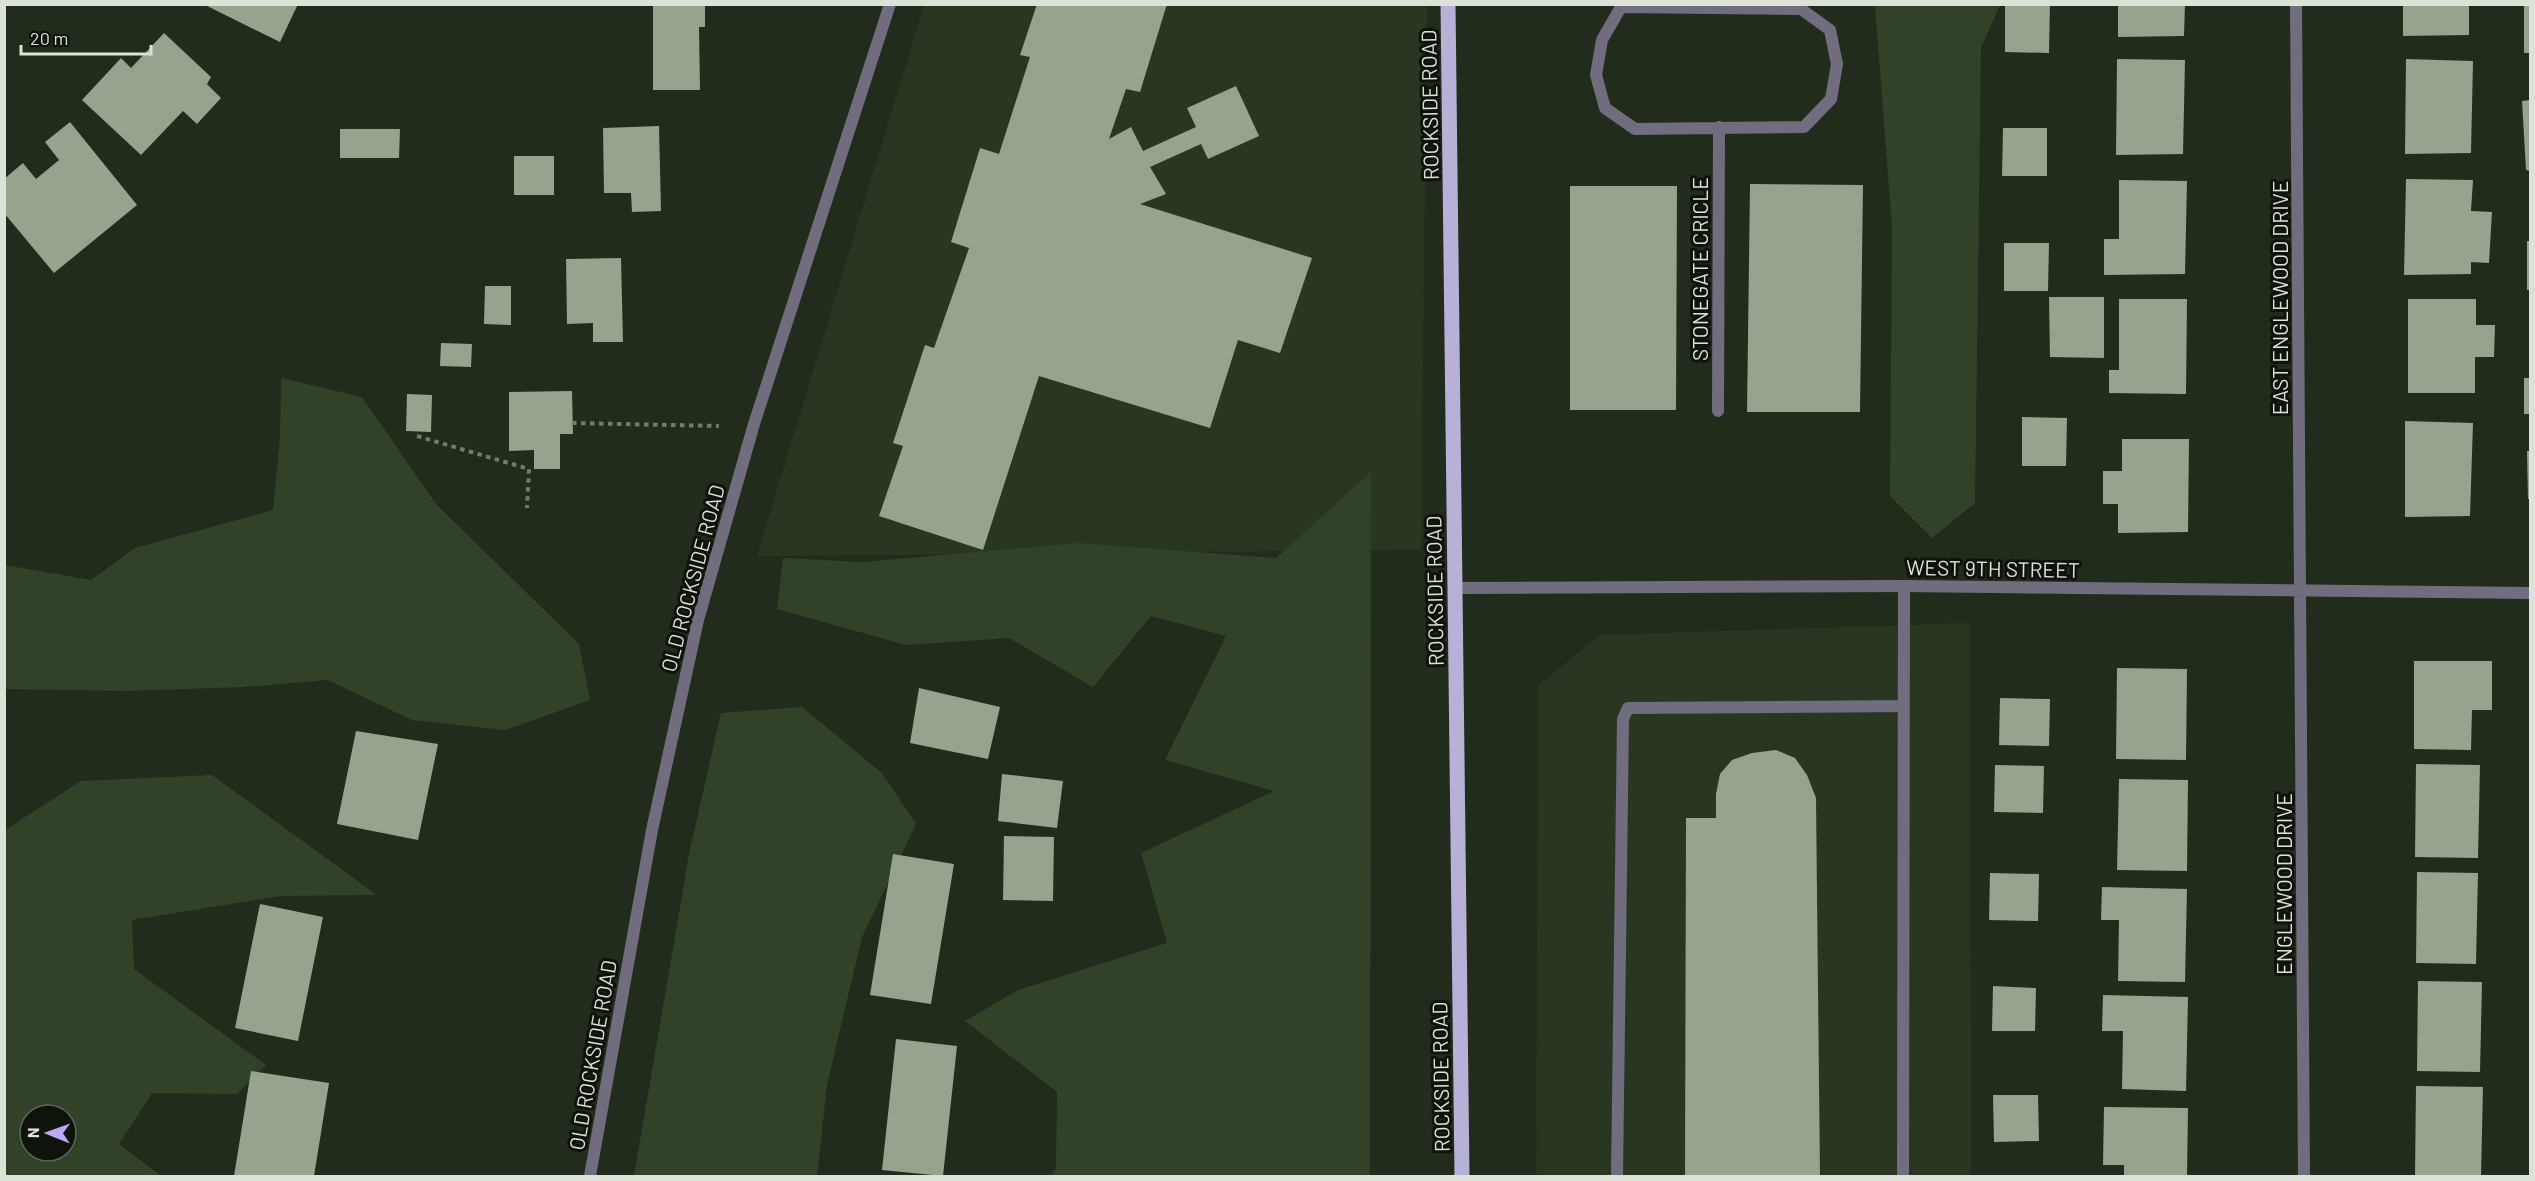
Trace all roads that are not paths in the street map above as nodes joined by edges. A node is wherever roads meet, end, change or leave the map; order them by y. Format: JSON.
{"nodes":[{"id":1,"x":890,"y":4,"type":"edge"},
{"id":2,"x":1448,"y":4,"type":"edge"},
{"id":3,"x":2296,"y":4,"type":"edge"},
{"id":4,"x":1621,"y":6,"type":"edge"},
{"id":5,"x":1719,"y":127,"type":"junction"},
{"id":6,"x":1718,"y":411,"type":"dead end"},
{"id":7,"x":1904,"y":586,"type":"junction"},
{"id":8,"x":1455,"y":588,"type":"junction"},
{"id":9,"x":2301,"y":590,"type":"junction"},
{"id":10,"x":2530,"y":593,"type":"edge"},
{"id":11,"x":1904,"y":706,"type":"junction"},
{"id":12,"x":590,"y":1176,"type":"edge"},
{"id":13,"x":1462,"y":1176,"type":"edge"},
{"id":14,"x":1617,"y":1176,"type":"edge"},
{"id":15,"x":1903,"y":1176,"type":"edge"},
{"id":16,"x":2304,"y":1176,"type":"edge"}],
"edges":[{"from":1,"to":12,"type":"street","name":"OLD ROCKSIDE ROAD"},
{"from":2,"to":8,"type":"main road","name":"ROCKSIDE ROAD"},
{"from":3,"to":9,"type":"street","name":"EAST ENGLEWOOD DRIVE"},
{"from":4,"to":5,"type":"street"},
{"from":4,"to":5,"type":"street"},
{"from":5,"to":6,"type":"street","name":"STONEGATE CRICLE"},
{"from":7,"to":8,"type":"street","name":"WEST 9TH STREET"},
{"from":7,"to":9,"type":"street","name":"WEST 9TH STREET"},
{"from":7,"to":11,"type":"street"},
{"from":8,"to":13,"type":"main road","name":"ROCKSIDE ROAD"},
{"from":9,"to":10,"type":"street","name":"WEST 9TH STREET"},
{"from":9,"to":16,"type":"street","name":"ENGLEWOOD DRIVE"},
{"from":11,"to":14,"type":"street"},
{"from":11,"to":15,"type":"street"}]}
